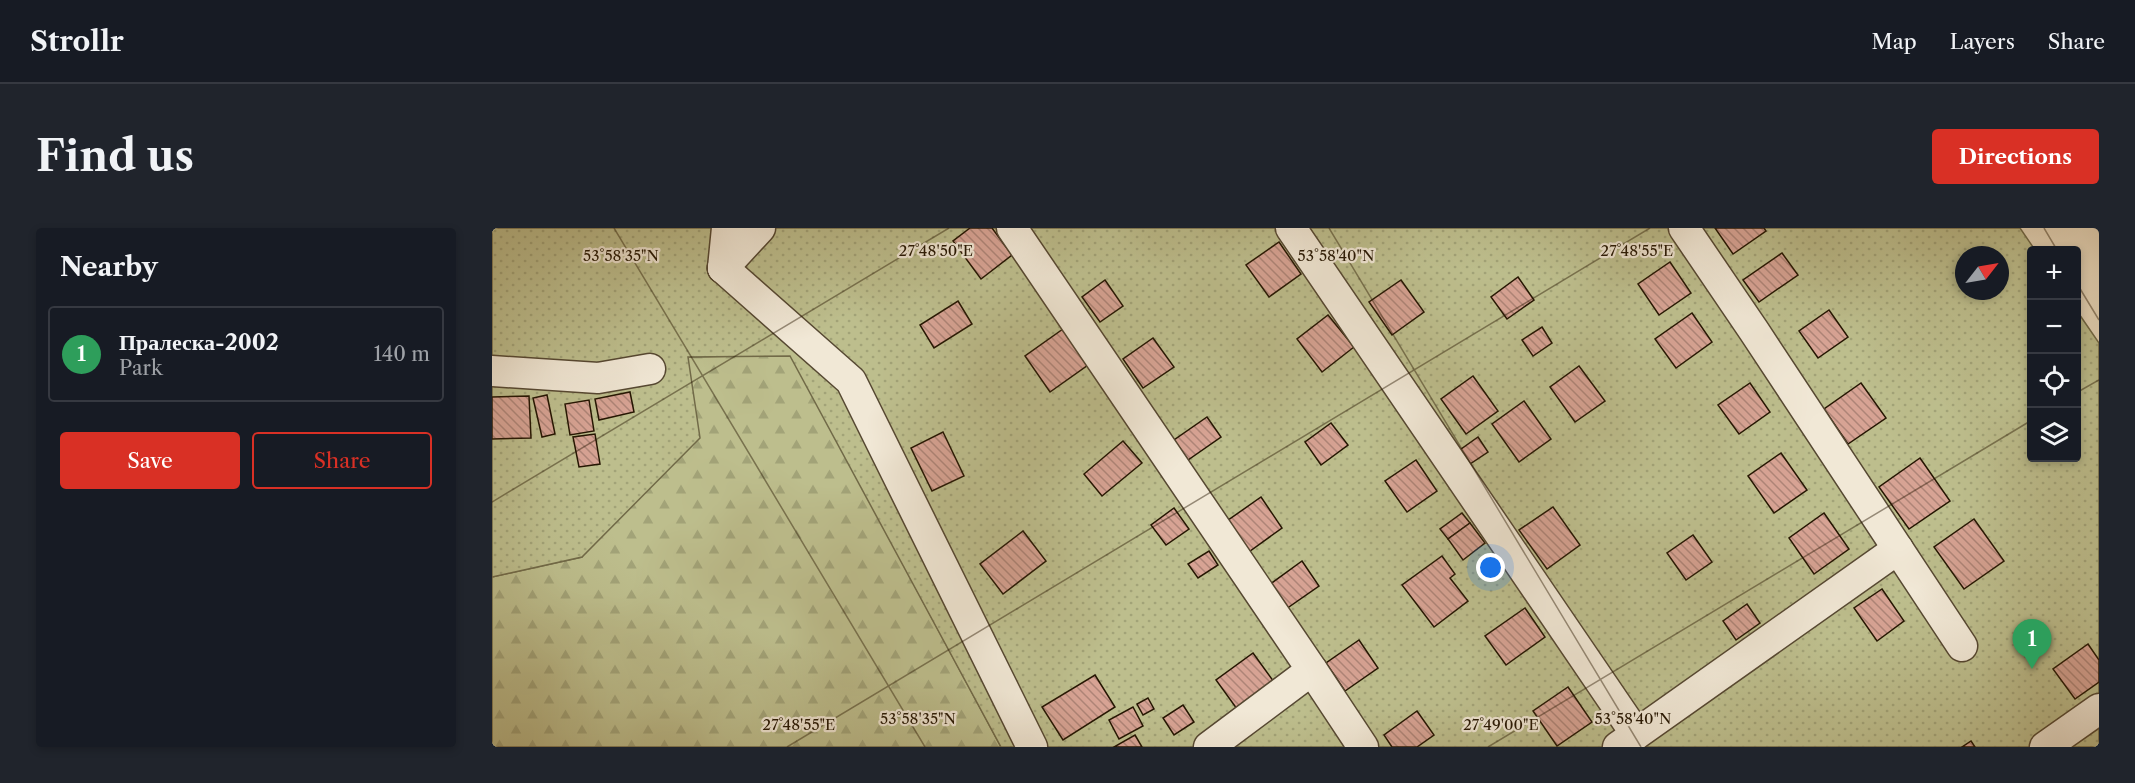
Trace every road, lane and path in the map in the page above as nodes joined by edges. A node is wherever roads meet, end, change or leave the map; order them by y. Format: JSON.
{"nodes":[{"id":1,"x":727,"y":228,"type":"edge"},
{"id":2,"x":759,"y":228,"type":"edge"},
{"id":3,"x":1011,"y":228,"type":"edge"},
{"id":4,"x":1291,"y":228,"type":"edge"},
{"id":5,"x":1684,"y":228,"type":"edge"},
{"id":6,"x":723,"y":268,"type":"junction"},
{"id":7,"x":650,"y":369,"type":"dead end"},
{"id":8,"x":492,"y":371,"type":"edge"},
{"id":9,"x":1898,"y":549,"type":"junction"},
{"id":10,"x":1962,"y":646,"type":"dead end"},
{"id":11,"x":1312,"y":670,"type":"junction"},
{"id":12,"x":2099,"y":708,"type":"edge"},
{"id":13,"x":1627,"y":740,"type":"edge"},
{"id":14,"x":1032,"y":747,"type":"edge"},
{"id":15,"x":1209,"y":747,"type":"edge"},
{"id":16,"x":1363,"y":747,"type":"edge"},
{"id":17,"x":2045,"y":747,"type":"edge"}],
"edges":[{"from":1,"to":6,"type":"street"},
{"from":2,"to":6,"type":"street"},
{"from":3,"to":11,"type":"street"},
{"from":4,"to":13,"type":"street"},
{"from":5,"to":9,"type":"street"},
{"from":6,"to":14,"type":"street"},
{"from":7,"to":8,"type":"street"},
{"from":9,"to":10,"type":"street"},
{"from":9,"to":13,"type":"street"},
{"from":11,"to":15,"type":"street"},
{"from":11,"to":16,"type":"street"},
{"from":12,"to":17,"type":"street"}]}
